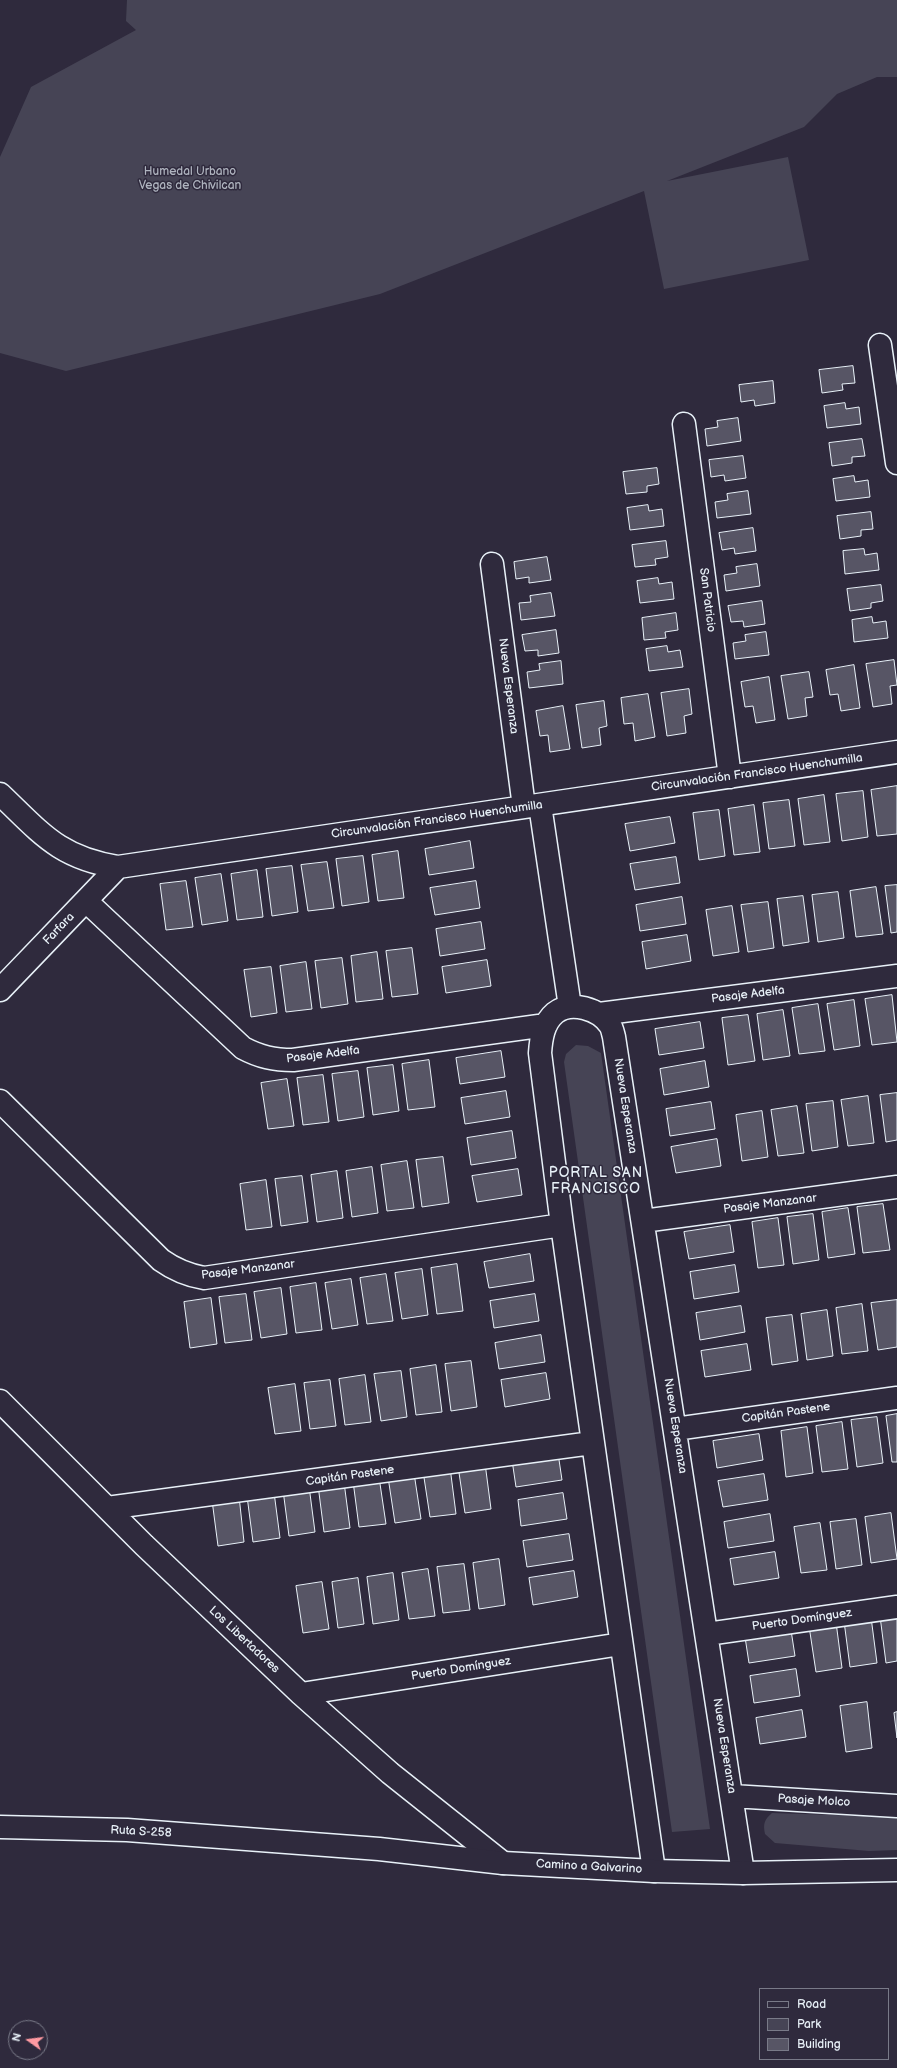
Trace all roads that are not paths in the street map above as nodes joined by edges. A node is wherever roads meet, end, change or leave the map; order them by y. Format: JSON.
{"nodes":[{"id":1,"x":880,"y":345,"type":"dead end"},
{"id":2,"x":684,"y":424,"type":"dead end"},
{"id":3,"x":897,"y":463,"type":"edge"},
{"id":4,"x":492,"y":564,"type":"dead end"},
{"id":5,"x":897,"y":752,"type":"edge"},
{"id":6,"x":730,"y":777,"type":"junction"},
{"id":7,"x":0,"y":794,"type":"edge"},
{"id":8,"x":532,"y":806,"type":"junction"},
{"id":9,"x":118,"y":867,"type":"junction"},
{"id":10,"x":86,"y":901,"type":"junction"},
{"id":11,"x":897,"y":976,"type":"edge"},
{"id":12,"x":0,"y":990,"type":"edge"},
{"id":13,"x":570,"y":1007,"type":"junction"},
{"id":14,"x":598,"y":1014,"type":"junction"},
{"id":15,"x":546,"y":1024,"type":"junction"},
{"id":16,"x":0,"y":1101,"type":"edge"},
{"id":17,"x":897,"y":1187,"type":"edge"},
{"id":18,"x":643,"y":1221,"type":"junction"},
{"id":19,"x":562,"y":1225,"type":"junction"},
{"id":20,"x":897,"y":1398,"type":"edge"},
{"id":21,"x":0,"y":1401,"type":"edge"},
{"id":22,"x":675,"y":1429,"type":"junction"},
{"id":23,"x":592,"y":1443,"type":"junction"},
{"id":24,"x":108,"y":1508,"type":"junction"},
{"id":25,"x":897,"y":1607,"type":"edge"},
{"id":26,"x":707,"y":1634,"type":"junction"},
{"id":27,"x":621,"y":1644,"type":"junction"},
{"id":28,"x":301,"y":1694,"type":"junction"},
{"id":29,"x":732,"y":1796,"type":"junction"},
{"id":30,"x":897,"y":1806,"type":"edge"},
{"id":31,"x":0,"y":1826,"type":"edge"},
{"id":32,"x":282,"y":1842,"type":"joint"},
{"id":33,"x":503,"y":1863,"type":"junction"},
{"id":34,"x":897,"y":1870,"type":"edge"},
{"id":35,"x":654,"y":1871,"type":"junction"},
{"id":36,"x":743,"y":1873,"type":"junction"}],
"edges":[{"from":1,"to":3,"type":"street"},
{"from":2,"to":6,"type":"street","name":"San Patricio"},
{"from":4,"to":8,"type":"street","name":"Nueva Esperanza"},
{"from":5,"to":6,"type":"street","name":"Circunvalación Francisco Huenchumilla"},
{"from":6,"to":8,"type":"street","name":"Circunvalación Francisco Huenchumilla"},
{"from":7,"to":9,"type":"street","name":"Circunvalación Francisco Huenchumilla"},
{"from":8,"to":9,"type":"street","name":"Circunvalación Francisco Huenchumilla"},
{"from":8,"to":13,"type":"street","name":"Nueva Esperanza"},
{"from":9,"to":10,"type":"street","name":"Farfara"},
{"from":10,"to":12,"type":"street","name":"Farfara"},
{"from":10,"to":15,"type":"street","name":"Pasaje Adelfa"},
{"from":11,"to":14,"type":"street","name":"Pasaje Adelfa"},
{"from":13,"to":14,"type":"street","name":"Nueva Esperanza"},
{"from":13,"to":15,"type":"street"},
{"from":14,"to":18,"type":"street","name":"Nueva Esperanza"},
{"from":15,"to":19,"type":"street"},
{"from":16,"to":19,"type":"street","name":"Pasaje Manzanar"},
{"from":17,"to":18,"type":"street","name":"Pasaje Manzanar"},
{"from":18,"to":22,"type":"street","name":"Nueva Esperanza"},
{"from":19,"to":23,"type":"street"},
{"from":20,"to":22,"type":"street","name":"Capitán Pastene"},
{"from":21,"to":24,"type":"street","name":"Los Libertadores"},
{"from":22,"to":26,"type":"street","name":"Nueva Esperanza"},
{"from":23,"to":24,"type":"street","name":"Capitán Pastene"},
{"from":23,"to":27,"type":"street"},
{"from":24,"to":28,"type":"street","name":"Los Libertadores"},
{"from":25,"to":26,"type":"street","name":"Puerto Domínguez"},
{"from":26,"to":29,"type":"street","name":"Nueva Esperanza"},
{"from":27,"to":28,"type":"street","name":"Puerto Domínguez"},
{"from":27,"to":35,"type":"street"},
{"from":28,"to":33,"type":"street","name":"Los Libertadores"},
{"from":29,"to":30,"type":"street","name":"Pasaje Molco"},
{"from":29,"to":36,"type":"street","name":"Nueva Esperanza"},
{"from":31,"to":32,"type":"street","name":"Ruta S-258"},
{"from":32,"to":33,"type":"street","name":"Camino a Galvarino"},
{"from":33,"to":35,"type":"street","name":"Camino a Galvarino"},
{"from":34,"to":36,"type":"street","name":"Camino a Galvarino"},
{"from":35,"to":36,"type":"street","name":"Camino a Galvarino"}]}
